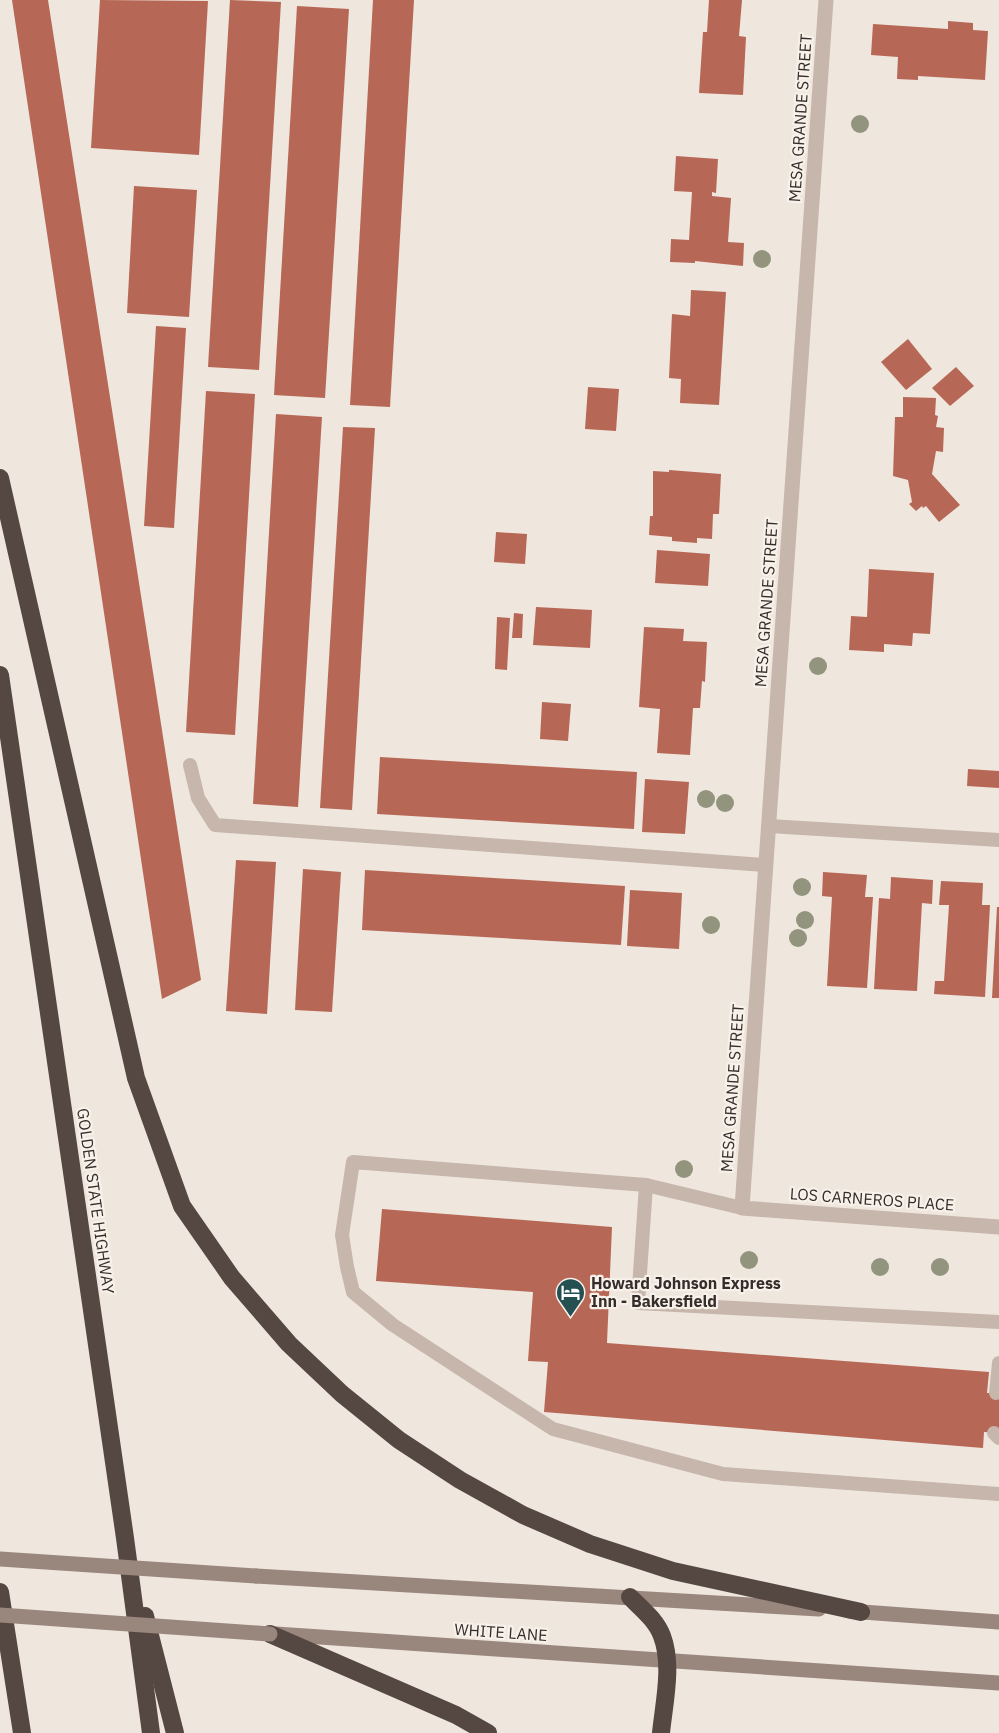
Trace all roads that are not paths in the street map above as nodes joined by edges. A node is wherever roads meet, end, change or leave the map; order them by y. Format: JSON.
{"nodes":[{"id":1,"x":826,"y":0,"type":"edge"},
{"id":2,"x":0,"y":478,"type":"edge"},
{"id":3,"x":0,"y":675,"type":"edge"},
{"id":4,"x":190,"y":765,"type":"dead end"},
{"id":5,"x":769,"y":826,"type":"junction"},
{"id":6,"x":999,"y":840,"type":"edge"},
{"id":7,"x":765,"y":865,"type":"junction"},
{"id":8,"x":646,"y":1185,"type":"junction"},
{"id":9,"x":741,"y":1208,"type":"junction"},
{"id":10,"x":999,"y":1227,"type":"edge"},
{"id":11,"x":999,"y":1322,"type":"edge"},
{"id":12,"x":999,"y":1363,"type":"edge"},
{"id":13,"x":996,"y":1393,"type":"dead end"},
{"id":14,"x":999,"y":1494,"type":"edge"},
{"id":15,"x":125,"y":1538,"type":"junction"},
{"id":16,"x":0,"y":1559,"type":"edge"},
{"id":17,"x":0,"y":1592,"type":"edge"},
{"id":18,"x":630,"y":1597,"type":"junction"},
{"id":19,"x":861,"y":1612,"type":"junction"},
{"id":20,"x":0,"y":1614,"type":"edge"},
{"id":21,"x":999,"y":1622,"type":"edge"},
{"id":22,"x":270,"y":1634,"type":"junction"},
{"id":23,"x":8,"y":1649,"type":"junction"},
{"id":24,"x":667,"y":1661,"type":"junction"},
{"id":25,"x":999,"y":1683,"type":"edge"},
{"id":26,"x":22,"y":1733,"type":"edge"},
{"id":27,"x":151,"y":1733,"type":"edge"},
{"id":28,"x":175,"y":1733,"type":"edge"},
{"id":29,"x":488,"y":1733,"type":"edge"},
{"id":30,"x":661,"y":1733,"type":"edge"}],
"edges":[{"from":1,"to":5,"type":"street","name":"MESA GRANDE STREET"},
{"from":2,"to":19,"type":"highway"},
{"from":3,"to":15,"type":"highway","name":"GOLDEN STATE HIGHWAY"},
{"from":4,"to":7,"type":"lane"},
{"from":5,"to":6,"type":"lane"},
{"from":5,"to":7,"type":"street","name":"MESA GRANDE STREET"},
{"from":7,"to":9,"type":"street","name":"MESA GRANDE STREET"},
{"from":8,"to":9,"type":"lane"},
{"from":8,"to":11,"type":"lane"},
{"from":8,"to":14,"type":"lane"},
{"from":9,"to":10,"type":"street","name":"LOS CARNEROS PLACE"},
{"from":12,"to":13,"type":"lane"},
{"from":15,"to":27,"type":"highway","name":"GOLDEN STATE HIGHWAY"},
{"from":15,"to":28,"type":"highway"},
{"from":16,"to":18,"type":"main road","bridge":true},
{"from":17,"to":23,"type":"highway"},
{"from":18,"to":19,"type":"main road"},
{"from":18,"to":24,"type":"highway"},
{"from":19,"to":21,"type":"main road"},
{"from":20,"to":22,"type":"main road","name":"WHITE LANE","bridge":true},
{"from":20,"to":23,"type":"highway"},
{"from":22,"to":24,"type":"main road","name":"WHITE LANE"},
{"from":22,"to":29,"type":"highway"},
{"from":23,"to":26,"type":"highway"},
{"from":24,"to":25,"type":"main road","name":"WHITE LANE"},
{"from":24,"to":30,"type":"highway"}]}
